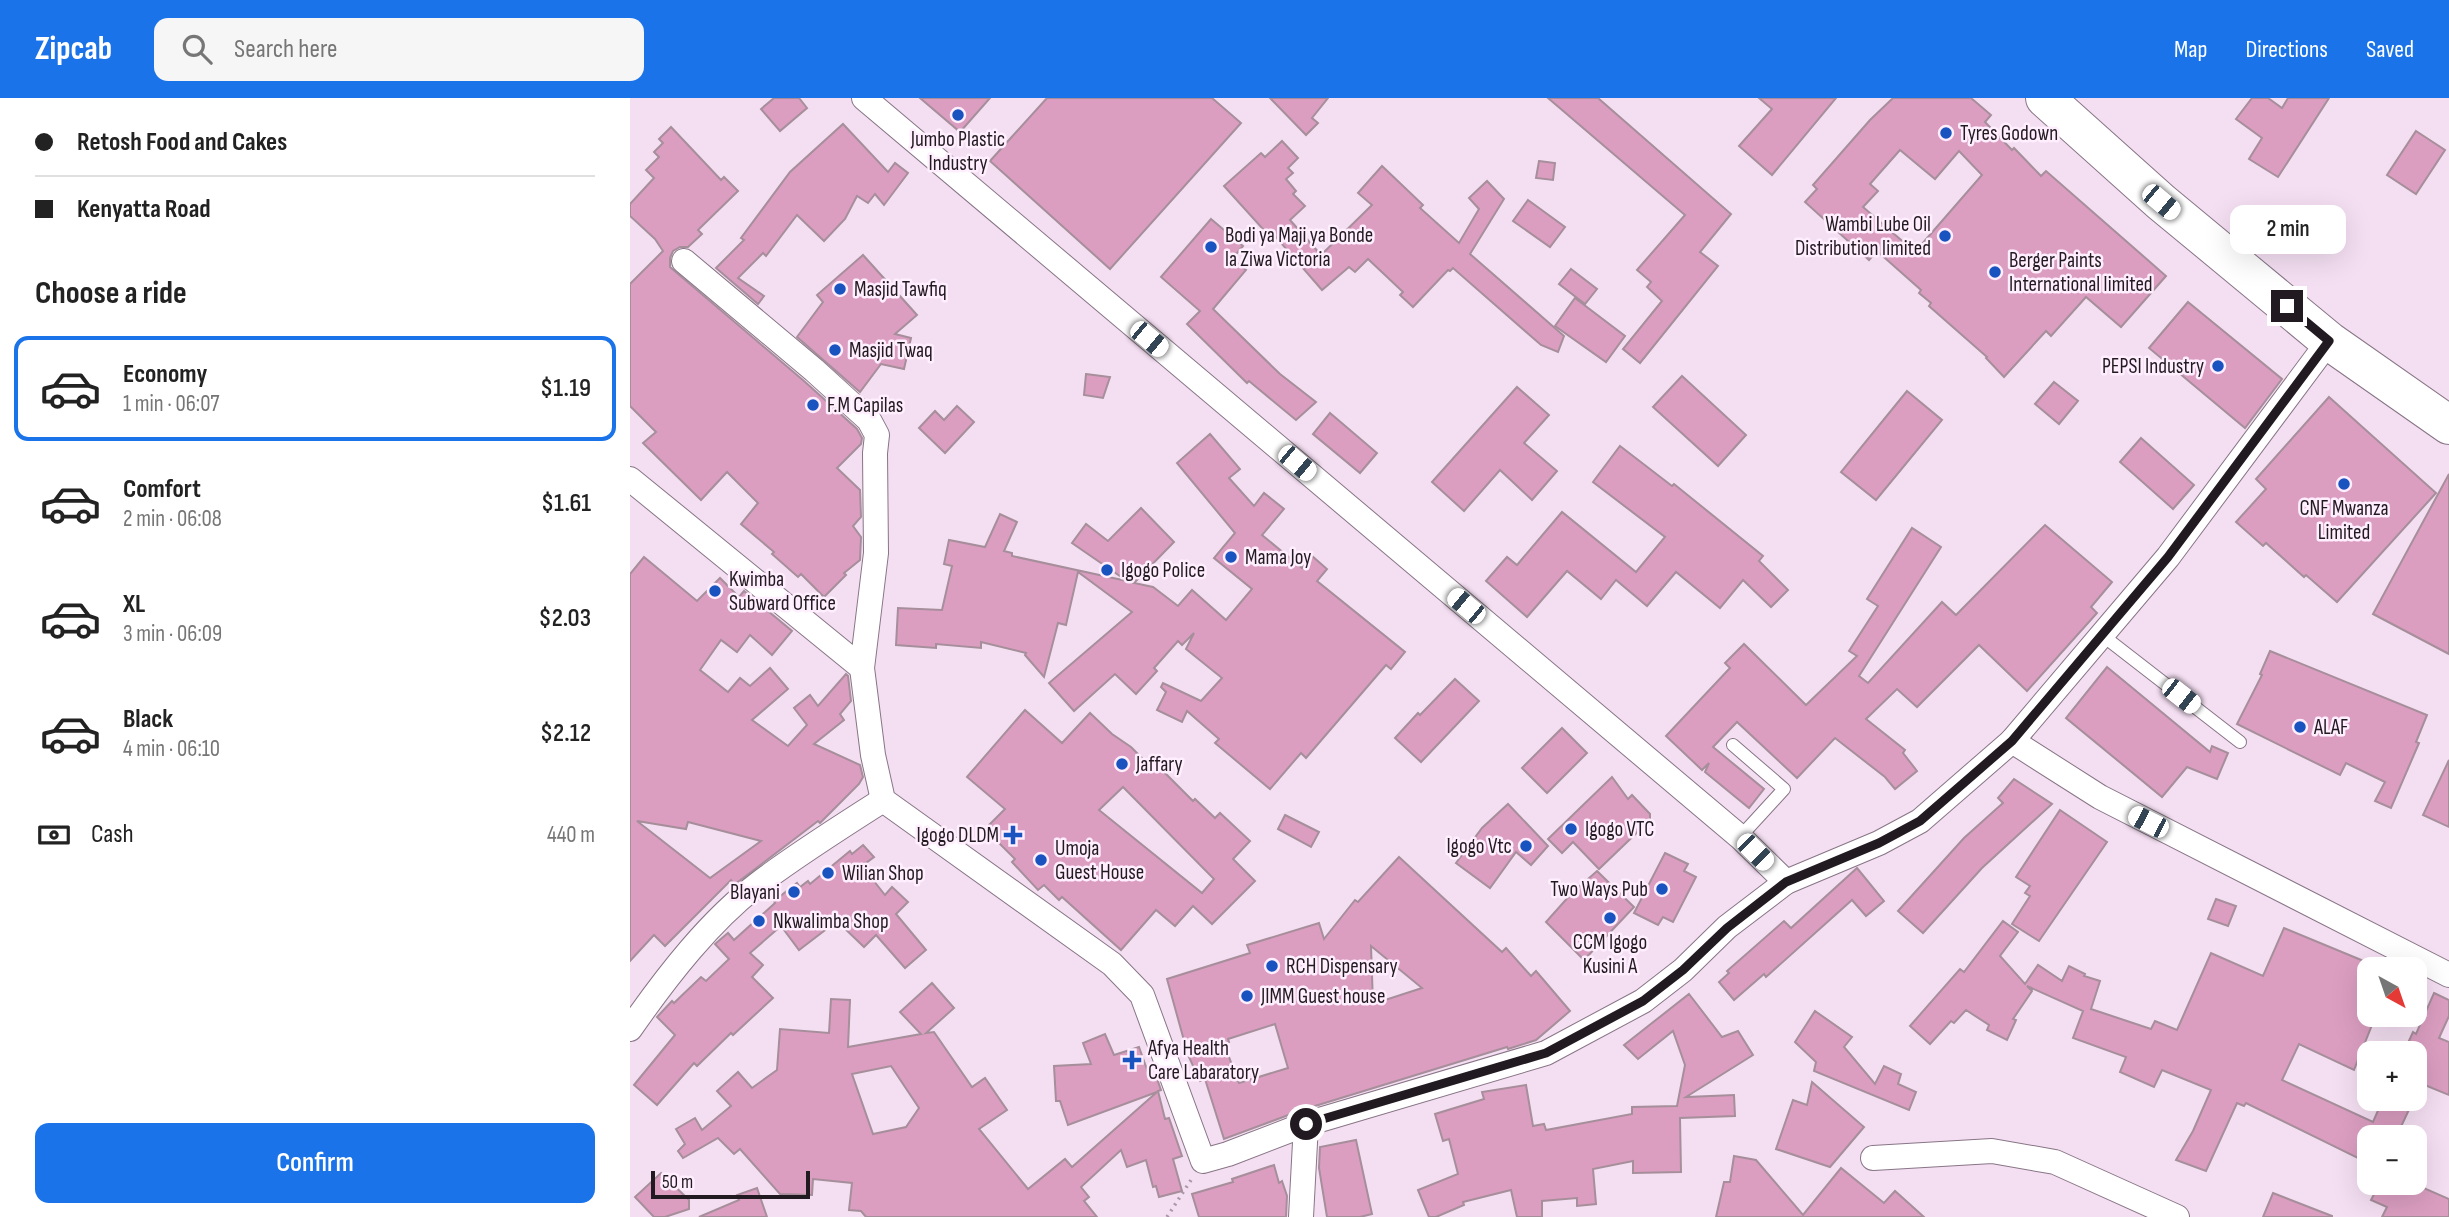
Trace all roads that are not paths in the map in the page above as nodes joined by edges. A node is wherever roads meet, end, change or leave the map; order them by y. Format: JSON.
{"nodes":[{"id":1,"x":864,"y":98,"type":"edge"},
{"id":2,"x":2045,"y":98,"type":"edge"},
{"id":3,"x":684,"y":261,"type":"dead end"},
{"id":4,"x":2329,"y":341,"type":"junction"},
{"id":5,"x":2449,"y":425,"type":"edge"},
{"id":6,"x":630,"y":479,"type":"edge"},
{"id":7,"x":2102,"y":635,"type":"junction"},
{"id":8,"x":862,"y":668,"type":"junction"},
{"id":9,"x":2012,"y":741,"type":"junction"},
{"id":10,"x":2240,"y":742,"type":"dead end"},
{"id":11,"x":1733,"y":745,"type":"dead end"},
{"id":12,"x":883,"y":800,"type":"junction"},
{"id":13,"x":1740,"y":837,"type":"junction"},
{"id":14,"x":1786,"y":882,"type":"junction"},
{"id":15,"x":2449,"y":975,"type":"edge"},
{"id":16,"x":630,"y":1030,"type":"edge"},
{"id":17,"x":1306,"y":1124,"type":"junction"},
{"id":18,"x":1872,"y":1158,"type":"dead end"},
{"id":19,"x":1301,"y":1217,"type":"edge"},
{"id":20,"x":2177,"y":1217,"type":"edge"}],
"edges":[{"from":1,"to":13,"type":"street"},
{"from":2,"to":4,"type":"highway"},
{"from":3,"to":8,"type":"street"},
{"from":4,"to":5,"type":"highway"},
{"from":4,"to":7,"type":"street"},
{"from":6,"to":8,"type":"street"},
{"from":7,"to":9,"type":"street"},
{"from":7,"to":10,"type":"lane"},
{"from":8,"to":12,"type":"street"},
{"from":9,"to":14,"type":"street"},
{"from":9,"to":15,"type":"street"},
{"from":11,"to":13,"type":"lane"},
{"from":12,"to":16,"type":"street"},
{"from":12,"to":17,"type":"street"},
{"from":13,"to":14,"type":"street"},
{"from":14,"to":17,"type":"street"},
{"from":17,"to":19,"type":"street"},
{"from":18,"to":20,"type":"street"}]}
